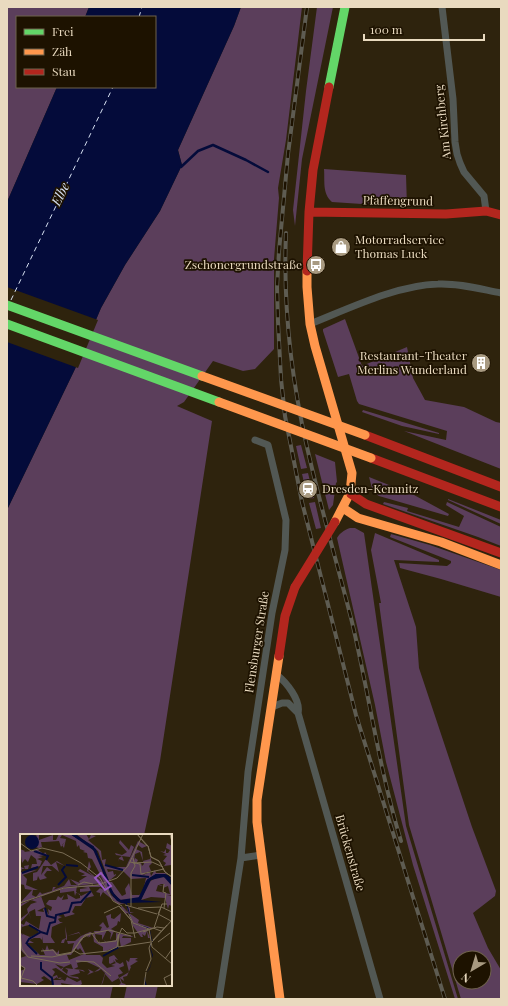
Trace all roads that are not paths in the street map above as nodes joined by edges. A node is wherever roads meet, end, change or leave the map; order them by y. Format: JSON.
{"nodes":[{"id":1,"x":345,"y":7,"type":"edge"},
{"id":2,"x":442,"y":7,"type":"edge"},
{"id":3,"x":486,"y":211,"type":"junction"},
{"id":4,"x":308,"y":212,"type":"junction"},
{"id":5,"x":501,"y":215,"type":"edge"},
{"id":6,"x":501,"y":293,"type":"edge"},
{"id":7,"x":7,"y":304,"type":"edge"},
{"id":8,"x":7,"y":324,"type":"edge"},
{"id":9,"x":310,"y":324,"type":"junction"},
{"id":10,"x":255,"y":440,"type":"dead end"},
{"id":11,"x":501,"y":487,"type":"edge"},
{"id":12,"x":351,"y":494,"type":"junction"},
{"id":13,"x":501,"y":507,"type":"edge"},
{"id":14,"x":343,"y":508,"type":"junction"},
{"id":15,"x":501,"y":553,"type":"edge"},
{"id":16,"x":501,"y":565,"type":"edge"},
{"id":17,"x":277,"y":675,"type":"junction"},
{"id":18,"x":272,"y":707,"type":"junction"},
{"id":19,"x":298,"y":712,"type":"junction"},
{"id":20,"x":261,"y":855,"type":"junction"},
{"id":21,"x":241,"y":858,"type":"junction"},
{"id":22,"x":219,"y":999,"type":"edge"},
{"id":23,"x":280,"y":999,"type":"edge"},
{"id":24,"x":380,"y":999,"type":"edge"}],
"edges":[{"from":1,"to":4,"type":"main road"},
{"from":2,"to":3,"type":"street","name":"Am Kirchberg"},
{"from":3,"to":4,"type":"main road","name":"Pfaffengrund"},
{"from":3,"to":5,"type":"main road"},
{"from":4,"to":9,"type":"main road"},
{"from":6,"to":9,"type":"street"},
{"from":7,"to":11,"type":"main road","bridge":true},
{"from":8,"to":13,"type":"main road","bridge":true},
{"from":9,"to":12,"type":"main road"},
{"from":10,"to":21,"type":"street","name":"Flensburger Straße"},
{"from":12,"to":14,"type":"main road"},
{"from":12,"to":15,"type":"main road"},
{"from":14,"to":16,"type":"main road"},
{"from":14,"to":17,"type":"main road","bridge":true},
{"from":17,"to":18,"type":"main road"},
{"from":17,"to":19,"type":"street","name":"Brückenstraße"},
{"from":18,"to":19,"type":"street"},
{"from":18,"to":20,"type":"main road"},
{"from":19,"to":24,"type":"street","name":"Brückenstraße"},
{"from":20,"to":21,"type":"street"},
{"from":20,"to":23,"type":"main road"},
{"from":21,"to":22,"type":"street","name":"Flensburger Straße"}]}
